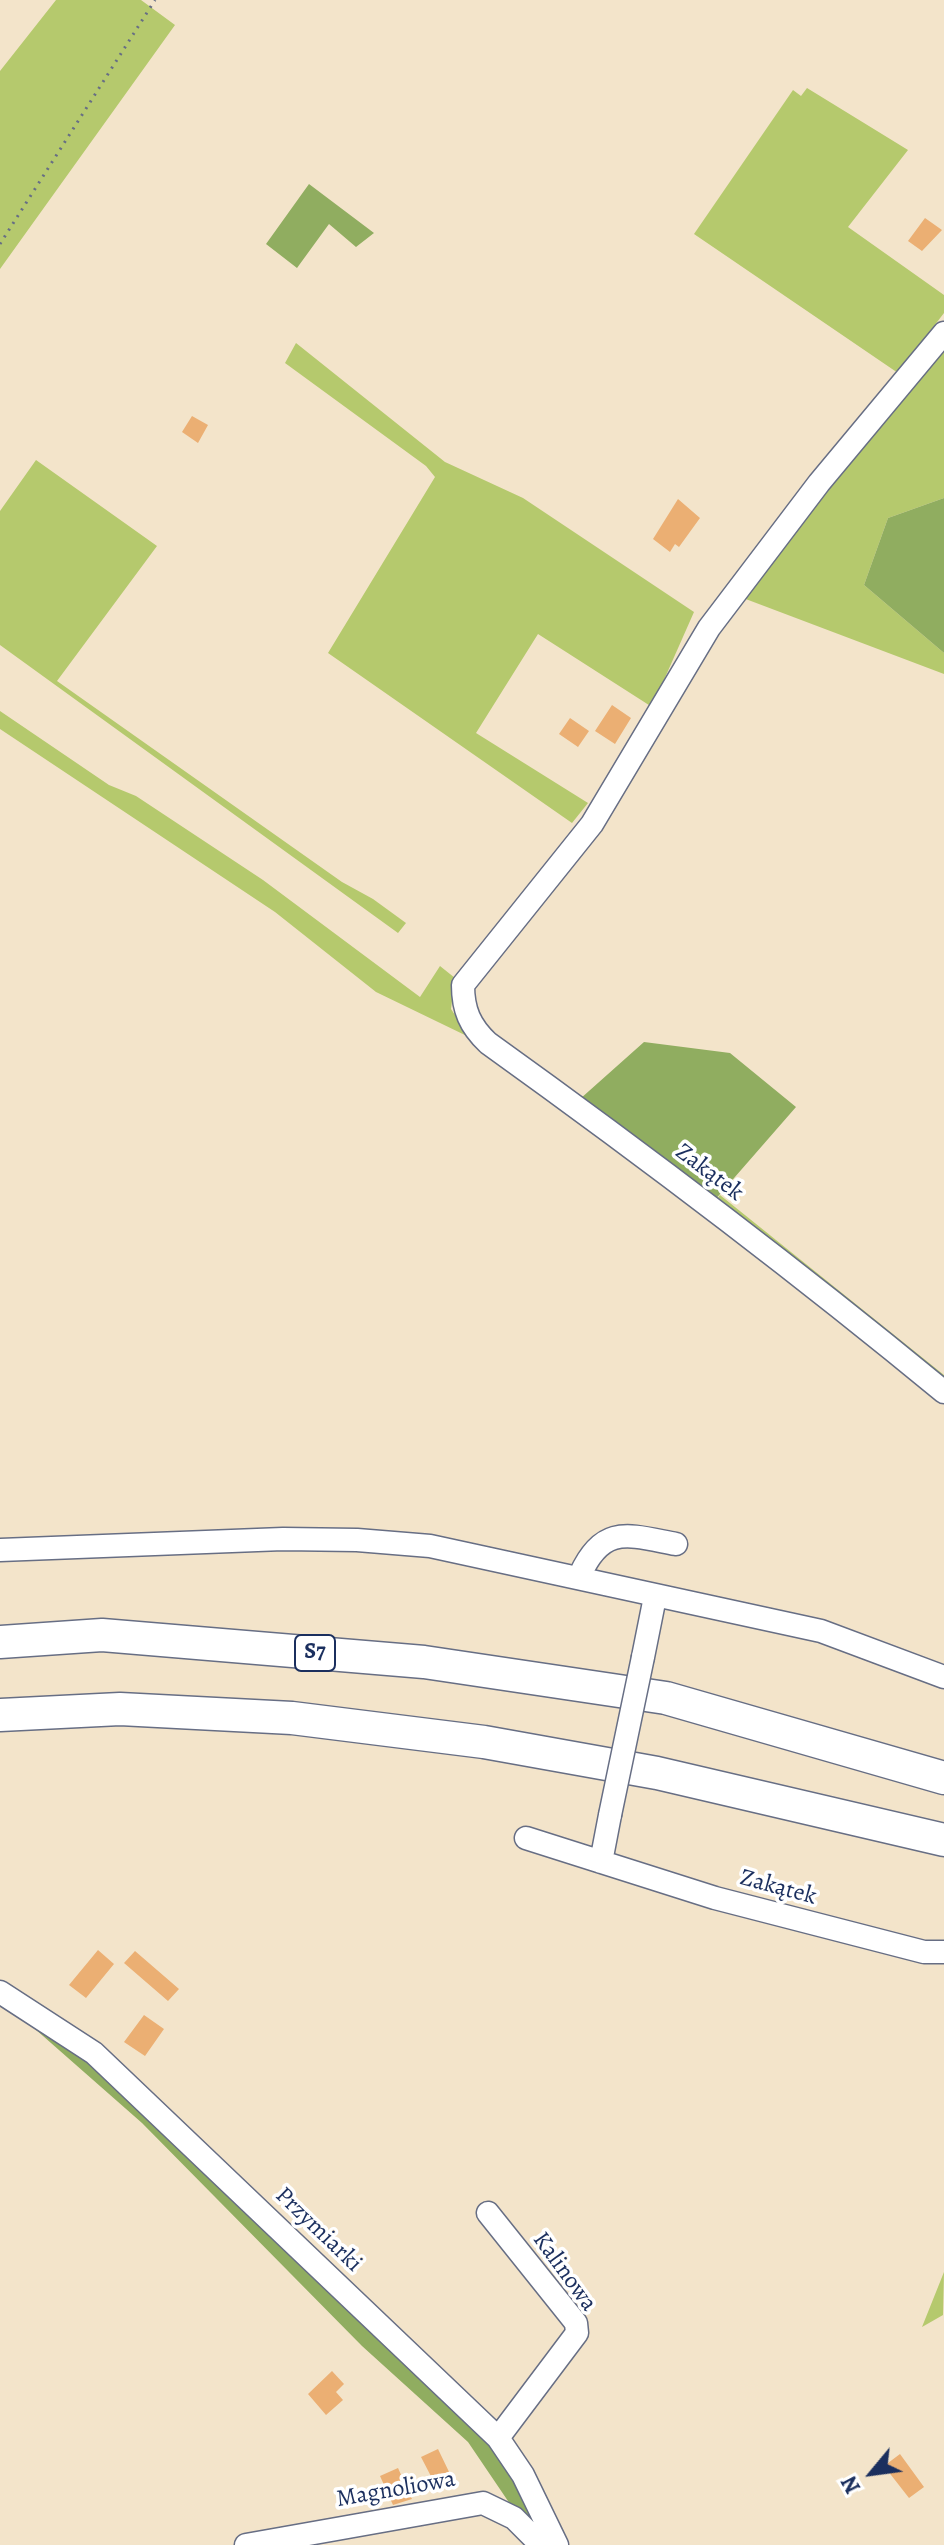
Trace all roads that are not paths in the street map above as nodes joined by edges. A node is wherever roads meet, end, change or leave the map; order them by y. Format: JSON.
{"nodes":[{"id":1,"x":944,"y":333,"type":"edge"},
{"id":2,"x":944,"y":1392,"type":"edge"},
{"id":3,"x":676,"y":1544,"type":"dead end"},
{"id":4,"x":0,"y":1550,"type":"edge"},
{"id":5,"x":580,"y":1575,"type":"junction"},
{"id":6,"x":655,"y":1597,"type":"junction"},
{"id":7,"x":0,"y":1642,"type":"edge"},
{"id":8,"x":944,"y":1677,"type":"edge"},
{"id":9,"x":0,"y":1715,"type":"edge"},
{"id":10,"x":944,"y":1778,"type":"edge"},
{"id":11,"x":526,"y":1838,"type":"dead end"},
{"id":12,"x":944,"y":1840,"type":"edge"},
{"id":13,"x":601,"y":1862,"type":"junction"},
{"id":14,"x":944,"y":1952,"type":"edge"},
{"id":15,"x":0,"y":1992,"type":"edge"},
{"id":16,"x":488,"y":2213,"type":"dead end"},
{"id":17,"x":498,"y":2438,"type":"junction"},
{"id":18,"x":246,"y":2545,"type":"edge"},
{"id":19,"x":541,"y":2545,"type":"edge"},
{"id":20,"x":557,"y":2545,"type":"edge"}],
"edges":[{"from":1,"to":2,"type":"street","name":"Zakątek"},
{"from":3,"to":5,"type":"street"},
{"from":4,"to":5,"type":"street"},
{"from":5,"to":6,"type":"street"},
{"from":6,"to":8,"type":"street"},
{"from":6,"to":13,"type":"street","bridge":true},
{"from":7,"to":10,"type":"highway","number":"S7"},
{"from":9,"to":12,"type":"highway"},
{"from":11,"to":13,"type":"street","name":"Zakątek"},
{"from":13,"to":14,"type":"street","name":"Zakątek"},
{"from":15,"to":17,"type":"street","name":"Przymiarki"},
{"from":16,"to":17,"type":"street","name":"Kalinowa"},
{"from":17,"to":20,"type":"street","name":"Przymiarki"},
{"from":18,"to":19,"type":"street","name":"Magnoliowa"}]}
